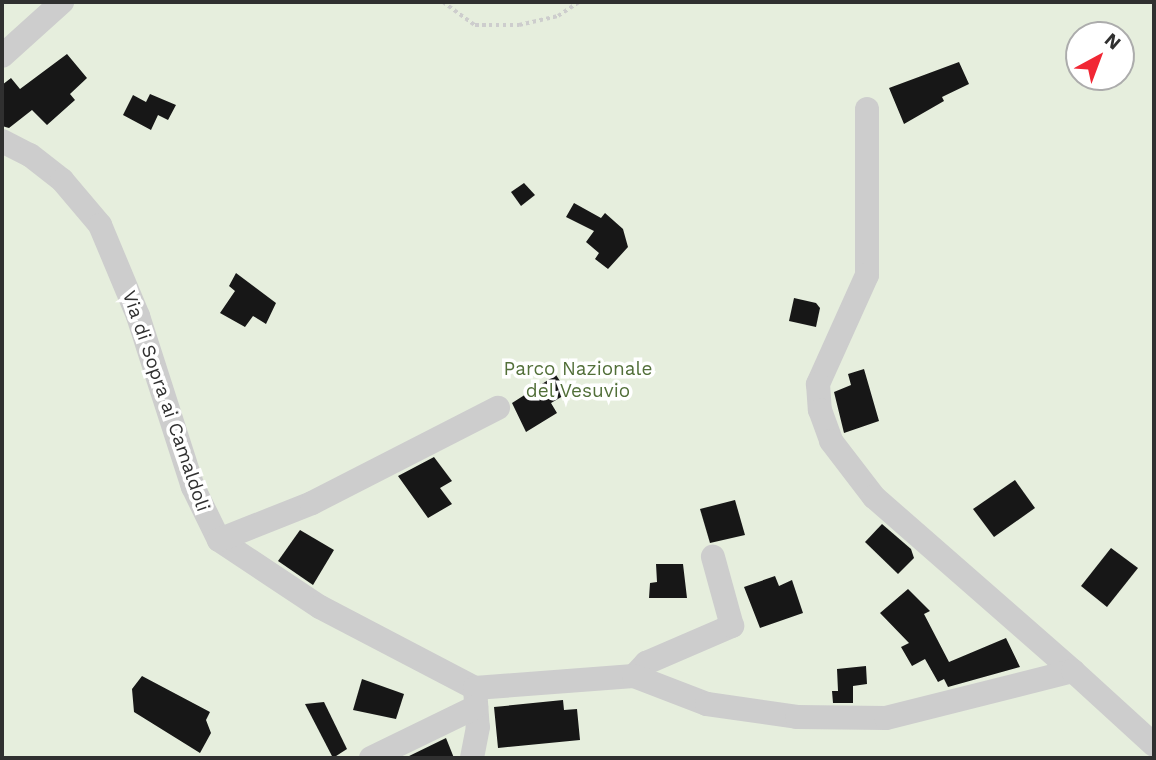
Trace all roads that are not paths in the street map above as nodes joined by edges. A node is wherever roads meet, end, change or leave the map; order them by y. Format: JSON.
{"nodes":[{"id":1,"x":62,"y":2,"type":"edge"},
{"id":2,"x":2,"y":56,"type":"edge"},
{"id":3,"x":867,"y":109,"type":"dead end"},
{"id":4,"x":2,"y":141,"type":"edge"},
{"id":5,"x":498,"y":408,"type":"dead end"},
{"id":6,"x":219,"y":540,"type":"junction"},
{"id":7,"x":713,"y":557,"type":"dead end"},
{"id":8,"x":1073,"y":671,"type":"junction"},
{"id":9,"x":634,"y":676,"type":"junction"},
{"id":10,"x":475,"y":698,"type":"junction"},
{"id":11,"x":1154,"y":745,"type":"edge"},
{"id":12,"x":371,"y":758,"type":"edge"},
{"id":13,"x":472,"y":758,"type":"edge"}],
"edges":[{"from":1,"to":2,"type":"street"},
{"from":3,"to":8,"type":"street"},
{"from":4,"to":6,"type":"street","name":"Via di Sopra ai Camaldoli"},
{"from":5,"to":6,"type":"street"},
{"from":6,"to":10,"type":"street","name":"Via di Sopra ai Camaldoli"},
{"from":7,"to":9,"type":"street"},
{"from":8,"to":9,"type":"street"},
{"from":8,"to":11,"type":"street"},
{"from":9,"to":10,"type":"street"},
{"from":10,"to":12,"type":"street"},
{"from":10,"to":13,"type":"street"}]}
